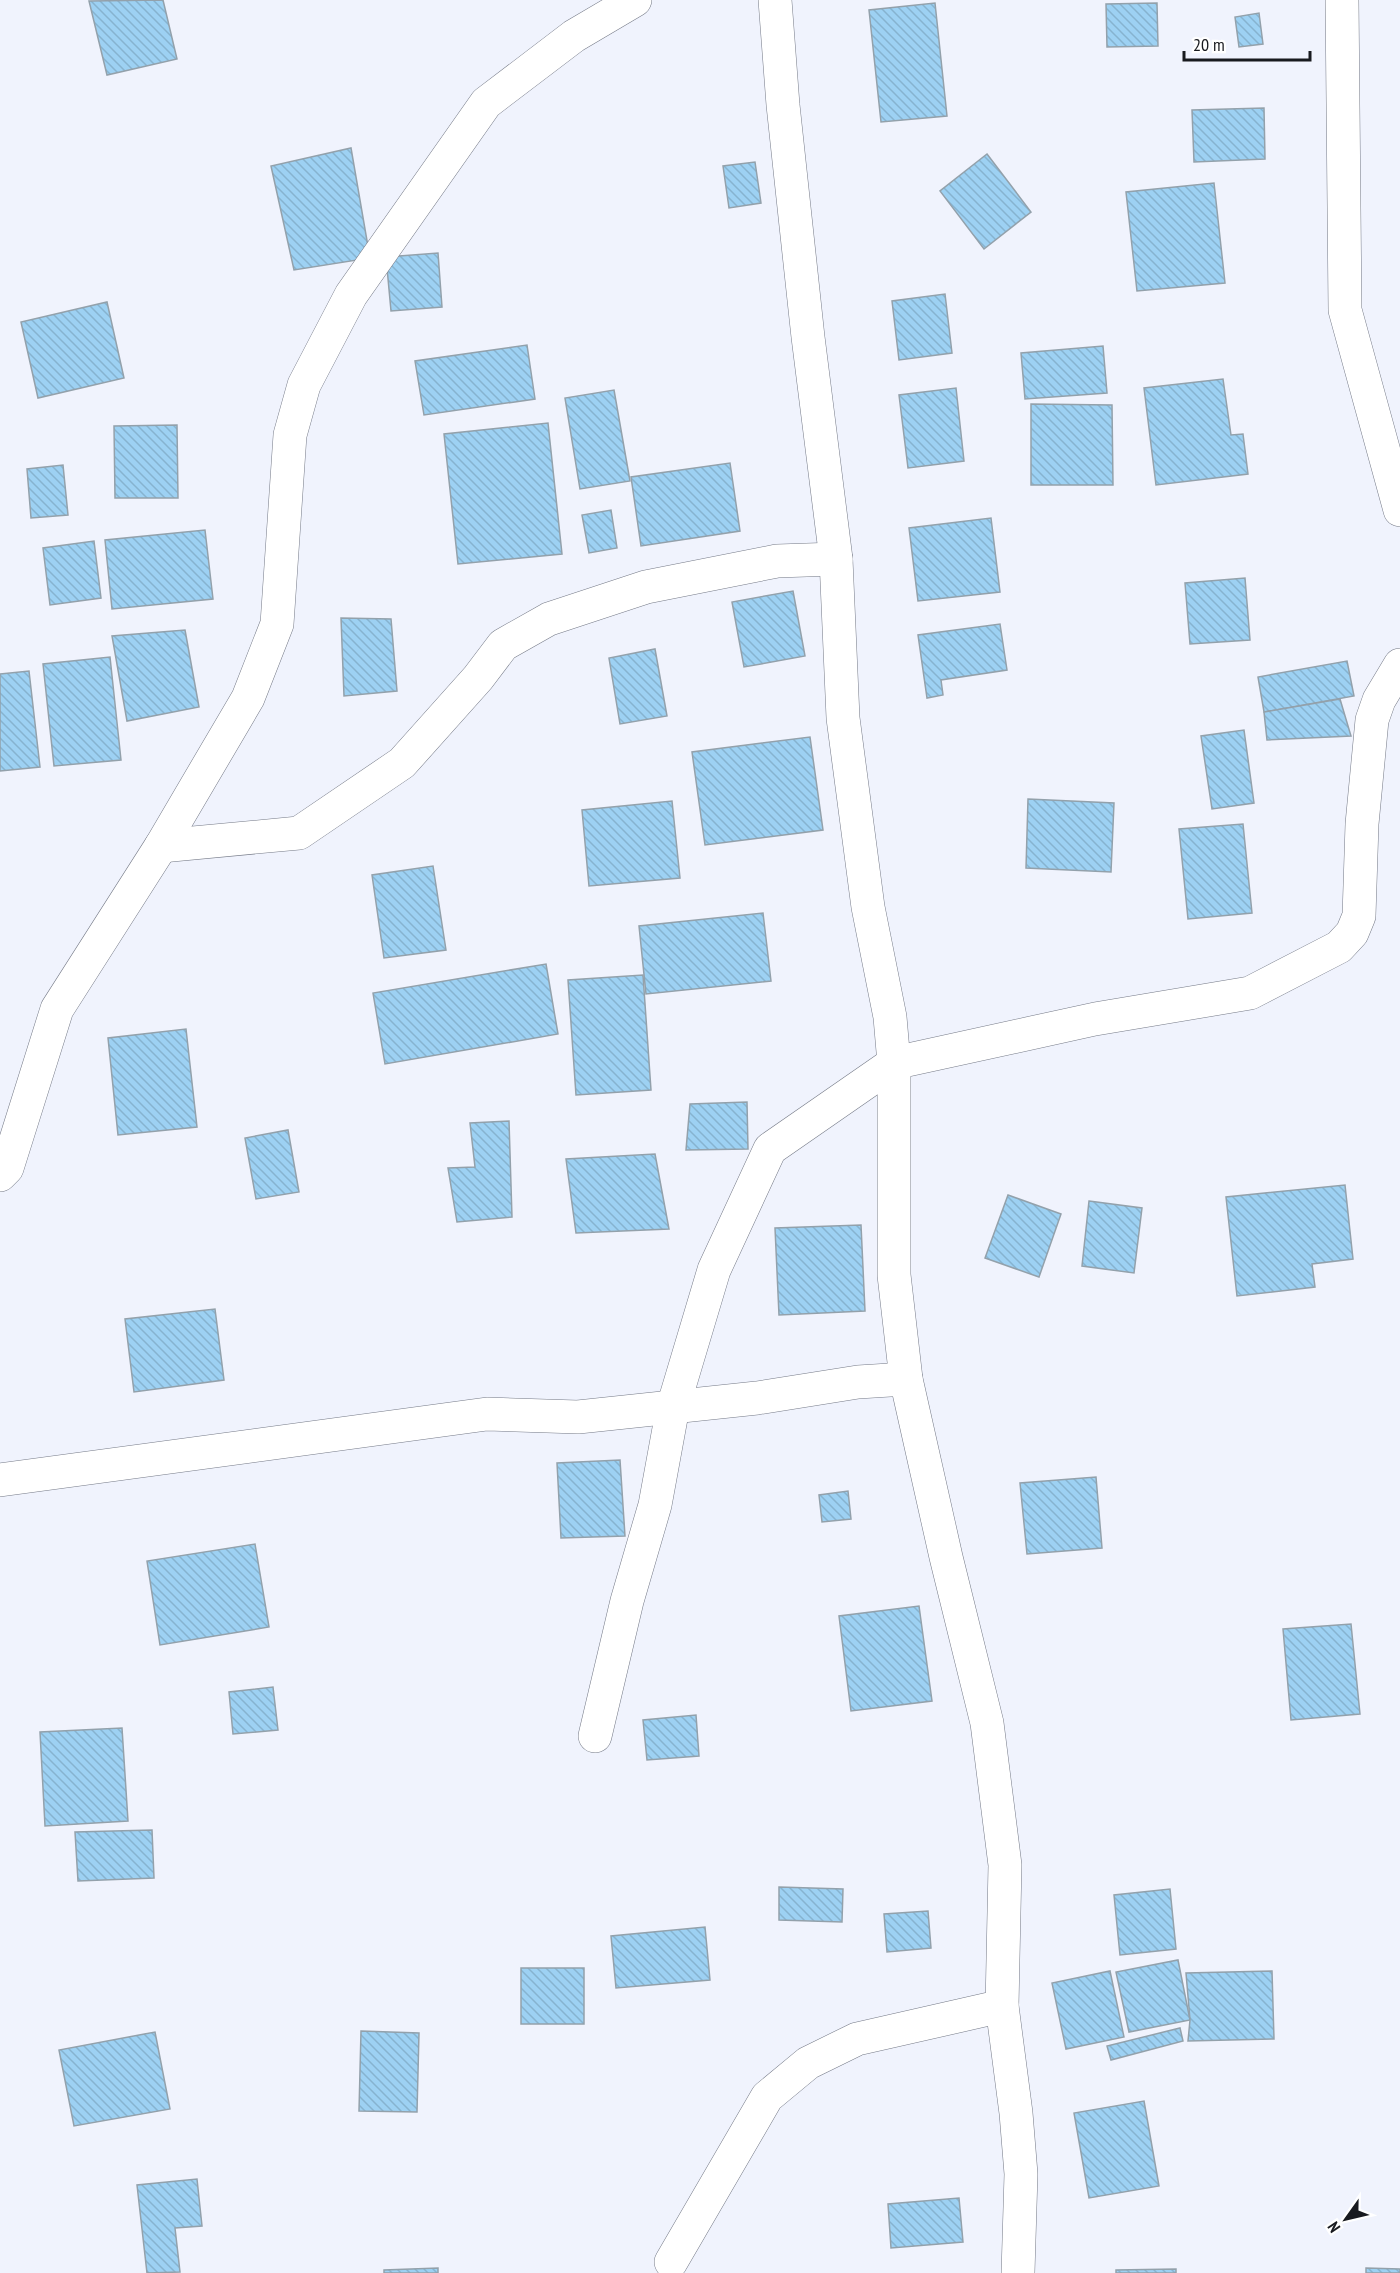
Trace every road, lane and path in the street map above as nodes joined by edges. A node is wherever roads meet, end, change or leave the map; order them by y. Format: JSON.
{"nodes":[{"id":1,"x":635,"y":0,"type":"edge"},
{"id":2,"x":775,"y":0,"type":"edge"},
{"id":3,"x":1342,"y":0,"type":"edge"},
{"id":4,"x":1400,"y":510,"type":"edge"},
{"id":5,"x":836,"y":559,"type":"junction"},
{"id":6,"x":1400,"y":665,"type":"edge"},
{"id":7,"x":161,"y":846,"type":"junction"},
{"id":8,"x":894,"y":1062,"type":"junction"},
{"id":9,"x":0,"y":1174,"type":"edge"},
{"id":10,"x":906,"y":1379,"type":"junction"},
{"id":11,"x":673,"y":1407,"type":"junction"},
{"id":12,"x":0,"y":1480,"type":"edge"},
{"id":13,"x":595,"y":1736,"type":"dead end"},
{"id":14,"x":1002,"y":2006,"type":"junction"},
{"id":15,"x":671,"y":2262,"type":"dead end"},
{"id":16,"x":1018,"y":2273,"type":"edge"}],
"edges":[{"from":1,"to":7,"type":"street"},
{"from":2,"to":5,"type":"street"},
{"from":3,"to":4,"type":"street"},
{"from":5,"to":7,"type":"street"},
{"from":5,"to":8,"type":"street"},
{"from":6,"to":8,"type":"street"},
{"from":7,"to":9,"type":"street"},
{"from":8,"to":10,"type":"street"},
{"from":8,"to":11,"type":"street"},
{"from":10,"to":11,"type":"street"},
{"from":10,"to":14,"type":"street"},
{"from":11,"to":12,"type":"street"},
{"from":11,"to":13,"type":"street"},
{"from":14,"to":15,"type":"street"},
{"from":14,"to":16,"type":"street"}]}
